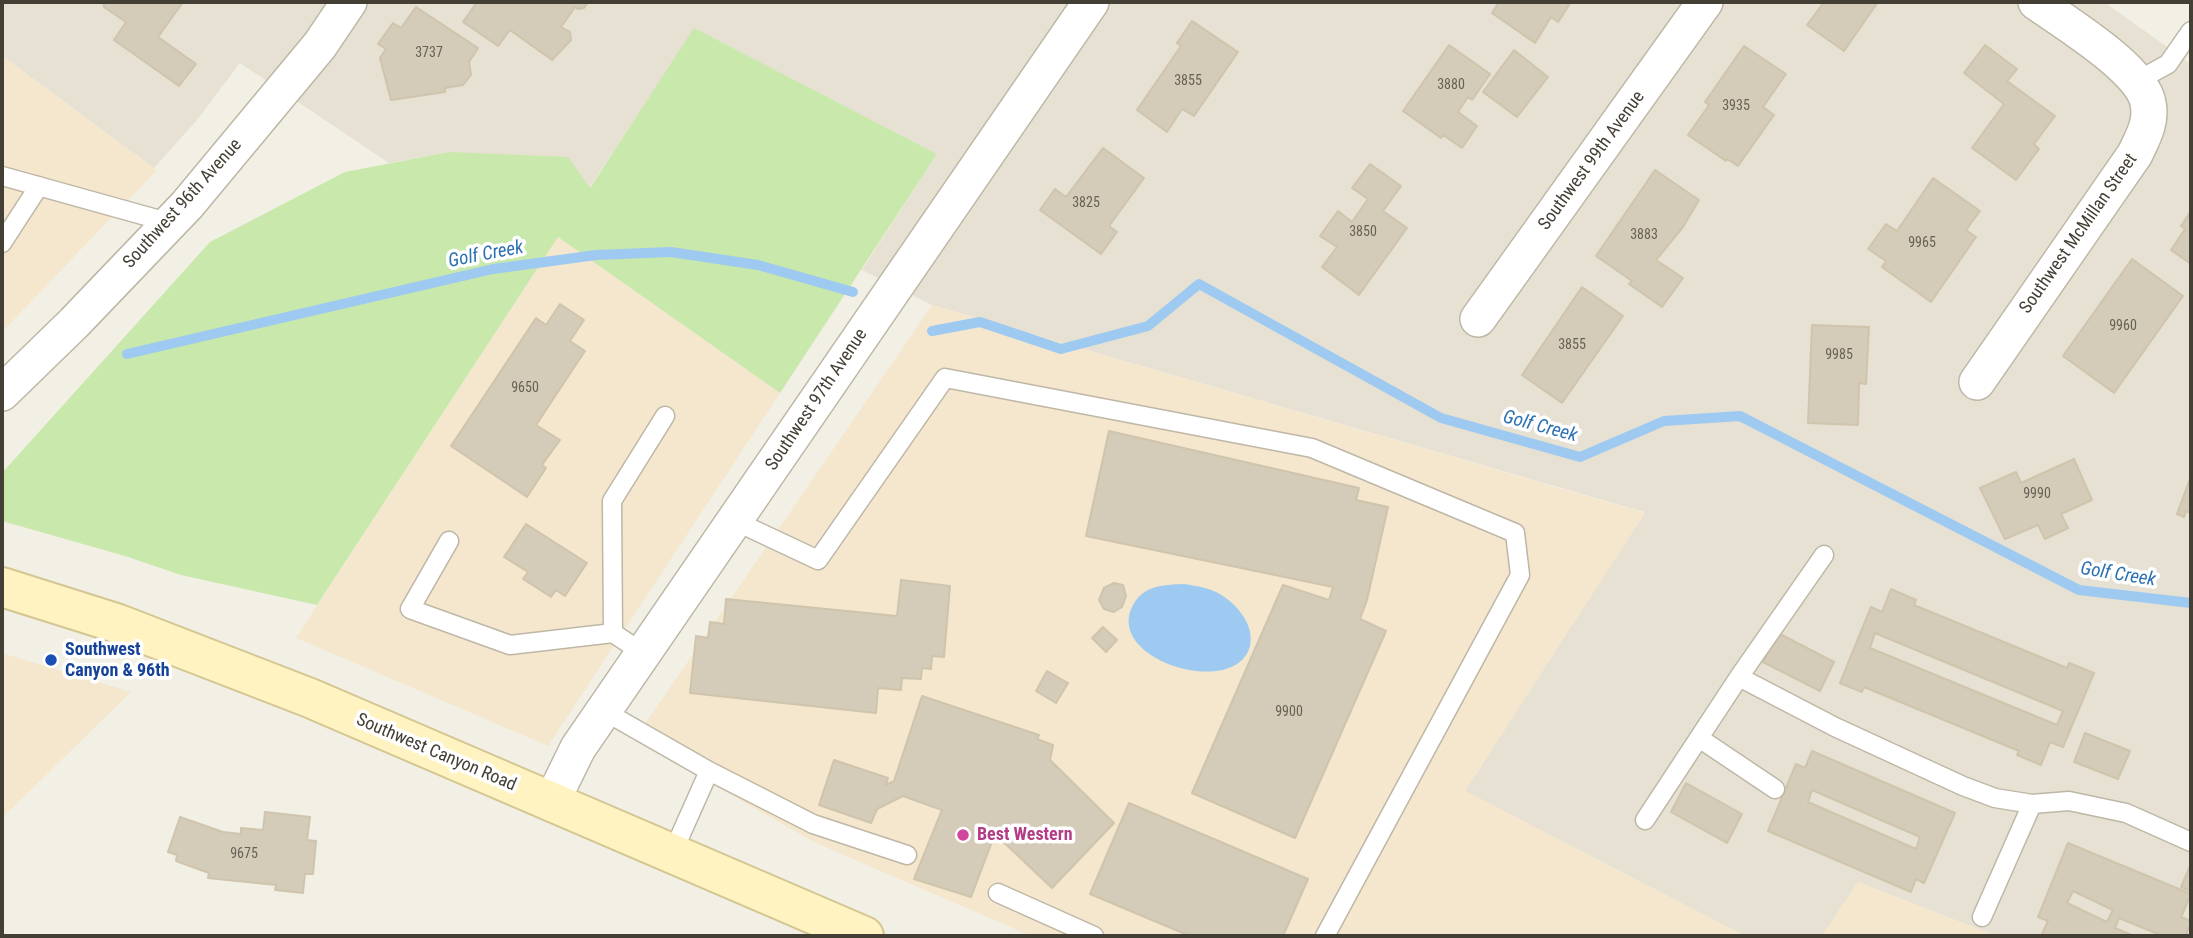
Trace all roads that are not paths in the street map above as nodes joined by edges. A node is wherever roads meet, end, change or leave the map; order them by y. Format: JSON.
{"nodes":[{"id":1,"x":349,"y":2,"type":"edge"},
{"id":2,"x":1091,"y":2,"type":"edge"},
{"id":3,"x":1705,"y":2,"type":"edge"},
{"id":4,"x":2036,"y":2,"type":"edge"},
{"id":5,"x":2191,"y":31,"type":"edge"},
{"id":6,"x":2137,"y":80,"type":"junction"},
{"id":7,"x":2,"y":176,"type":"edge"},
{"id":8,"x":39,"y":186,"type":"junction"},
{"id":9,"x":171,"y":222,"type":"junction"},
{"id":10,"x":2,"y":243,"type":"edge"},
{"id":11,"x":1478,"y":319,"type":"dead end"},
{"id":12,"x":1977,"y":382,"type":"dead end"},
{"id":13,"x":2,"y":393,"type":"edge"},
{"id":14,"x":665,"y":416,"type":"dead end"},
{"id":15,"x":735,"y":521,"type":"junction"},
{"id":16,"x":449,"y":541,"type":"dead end"},
{"id":17,"x":1824,"y":555,"type":"dead end"},
{"id":18,"x":2,"y":587,"type":"edge"},
{"id":19,"x":613,"y":633,"type":"junction"},
{"id":20,"x":643,"y":653,"type":"junction"},
{"id":21,"x":1739,"y":677,"type":"junction"},
{"id":22,"x":604,"y":711,"type":"junction"},
{"id":23,"x":1699,"y":738,"type":"junction"},
{"id":24,"x":709,"y":771,"type":"junction"},
{"id":25,"x":1775,"y":789,"type":"dead end"},
{"id":26,"x":551,"y":803,"type":"junction"},
{"id":27,"x":2032,"y":804,"type":"junction"},
{"id":28,"x":1645,"y":820,"type":"dead end"},
{"id":29,"x":2191,"y":842,"type":"edge"},
{"id":30,"x":672,"y":854,"type":"junction"},
{"id":31,"x":907,"y":855,"type":"dead end"},
{"id":32,"x":998,"y":893,"type":"dead end"},
{"id":33,"x":1982,"y":917,"type":"dead end"},
{"id":34,"x":864,"y":936,"type":"edge"},
{"id":35,"x":1094,"y":936,"type":"edge"},
{"id":36,"x":1325,"y":936,"type":"edge"}],
"edges":[{"from":1,"to":9,"type":"street","name":"Southwest 96th Avenue"},
{"from":2,"to":15,"type":"street","name":"Southwest 97th Avenue"},
{"from":3,"to":11,"type":"street","name":"Southwest 99th Avenue"},
{"from":4,"to":6,"type":"street","name":"Southwest McMillan Street"},
{"from":5,"to":6,"type":"lane"},
{"from":6,"to":12,"type":"street","name":"Southwest McMillan Street"},
{"from":7,"to":8,"type":"lane"},
{"from":8,"to":9,"type":"lane"},
{"from":8,"to":10,"type":"lane"},
{"from":9,"to":13,"type":"street","name":"Southwest 96th Avenue"},
{"from":14,"to":19,"type":"lane"},
{"from":15,"to":20,"type":"street","name":"Southwest 97th Avenue"},
{"from":15,"to":36,"type":"lane"},
{"from":16,"to":19,"type":"lane"},
{"from":17,"to":21,"type":"lane"},
{"from":18,"to":26,"type":"main road","name":"Southwest Canyon Road"},
{"from":19,"to":20,"type":"lane"},
{"from":20,"to":22,"type":"street","name":"Southwest 97th Avenue"},
{"from":21,"to":23,"type":"lane"},
{"from":21,"to":27,"type":"lane"},
{"from":22,"to":24,"type":"lane"},
{"from":22,"to":26,"type":"street","name":"Southwest 97th Avenue"},
{"from":23,"to":25,"type":"lane"},
{"from":23,"to":28,"type":"lane"},
{"from":24,"to":30,"type":"lane"},
{"from":24,"to":31,"type":"lane"},
{"from":26,"to":30,"type":"main road","name":"Southwest Canyon Road"},
{"from":27,"to":29,"type":"lane"},
{"from":27,"to":33,"type":"lane"},
{"from":30,"to":34,"type":"main road","name":"Southwest Canyon Road"},
{"from":32,"to":35,"type":"lane"}]}
